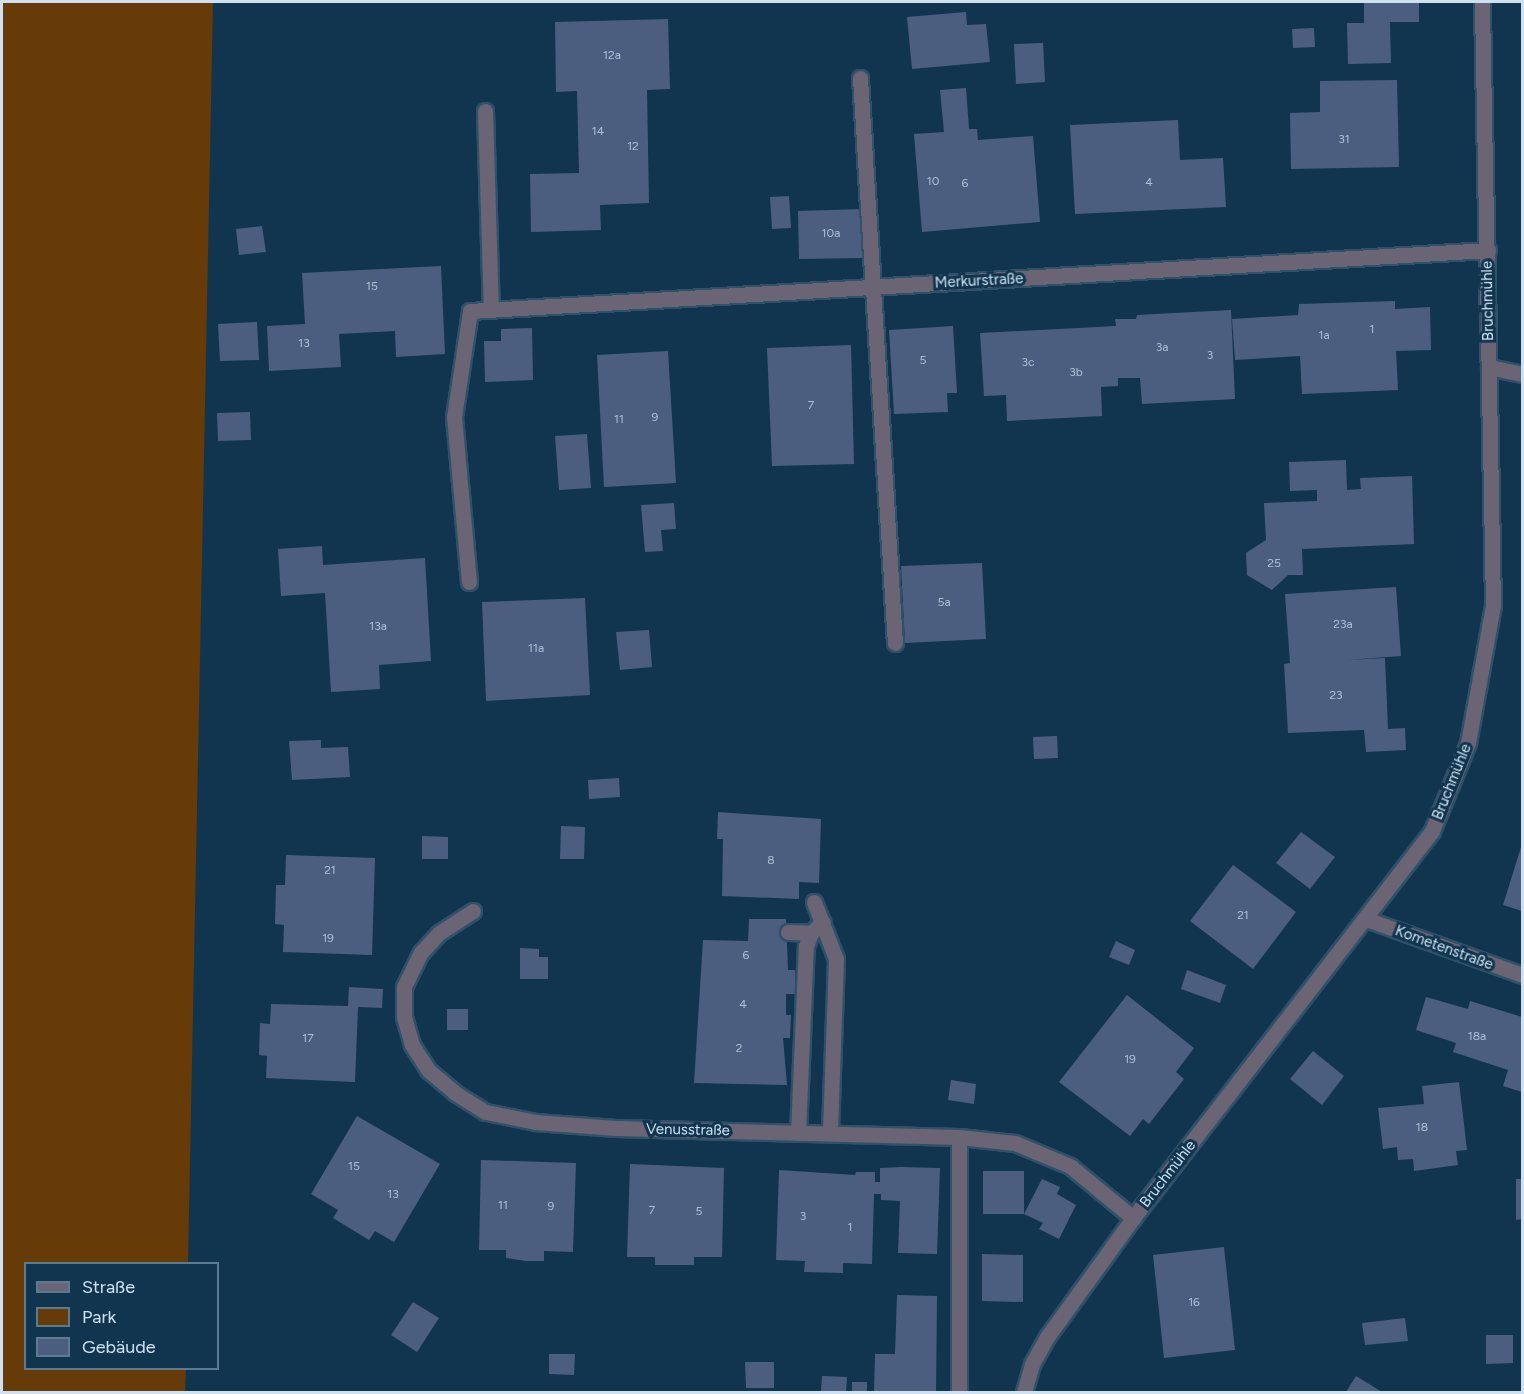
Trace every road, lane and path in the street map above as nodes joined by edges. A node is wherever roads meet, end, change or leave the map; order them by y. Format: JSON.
{"nodes":[{"id":1,"x":1482,"y":2,"type":"edge"},
{"id":2,"x":860,"y":78,"type":"dead end"},
{"id":3,"x":484,"y":111,"type":"dead end"},
{"id":4,"x":1488,"y":250,"type":"junction"},
{"id":5,"x":874,"y":287,"type":"junction"},
{"id":6,"x":491,"y":309,"type":"junction"},
{"id":7,"x":1489,"y":367,"type":"junction"},
{"id":8,"x":1522,"y":374,"type":"edge"},
{"id":9,"x":469,"y":582,"type":"dead end"},
{"id":10,"x":896,"y":643,"type":"dead end"},
{"id":11,"x":814,"y":902,"type":"dead end"},
{"id":12,"x":473,"y":911,"type":"dead end"},
{"id":13,"x":1366,"y":919,"type":"junction"},
{"id":14,"x":823,"y":922,"type":"junction"},
{"id":15,"x":788,"y":932,"type":"dead end"},
{"id":16,"x":811,"y":933,"type":"junction"},
{"id":17,"x":1522,"y":975,"type":"edge"},
{"id":18,"x":798,"y":1133,"type":"junction"},
{"id":19,"x":830,"y":1133,"type":"junction"},
{"id":20,"x":959,"y":1137,"type":"junction"},
{"id":21,"x":1133,"y":1218,"type":"junction"},
{"id":22,"x":959,"y":1392,"type":"edge"},
{"id":23,"x":1024,"y":1392,"type":"edge"}],
"edges":[{"from":1,"to":4,"type":"street","name":"Bruchmühle"},
{"from":2,"to":5,"type":"street"},
{"from":3,"to":6,"type":"street"},
{"from":4,"to":5,"type":"street","name":"Merkurstraße"},
{"from":4,"to":7,"type":"street","name":"Bruchmühle"},
{"from":5,"to":6,"type":"street","name":"Merkurstraße"},
{"from":5,"to":10,"type":"street"},
{"from":6,"to":9,"type":"street","name":"Merkurstraße"},
{"from":7,"to":8,"type":"street"},
{"from":7,"to":13,"type":"street","name":"Bruchmühle"},
{"from":11,"to":14,"type":"street"},
{"from":12,"to":18,"type":"street","name":"Venusstraße"},
{"from":13,"to":17,"type":"street","name":"Kometenstraße"},
{"from":13,"to":21,"type":"street","name":"Bruchmühle"},
{"from":14,"to":16,"type":"street"},
{"from":14,"to":19,"type":"street"},
{"from":15,"to":16,"type":"street"},
{"from":16,"to":18,"type":"street"},
{"from":18,"to":19,"type":"street","name":"Venusstraße"},
{"from":19,"to":20,"type":"street","name":"Venusstraße"},
{"from":20,"to":21,"type":"street","name":"Venusstraße"},
{"from":20,"to":22,"type":"street"},
{"from":21,"to":23,"type":"street","name":"Bruchmühle"}]}
